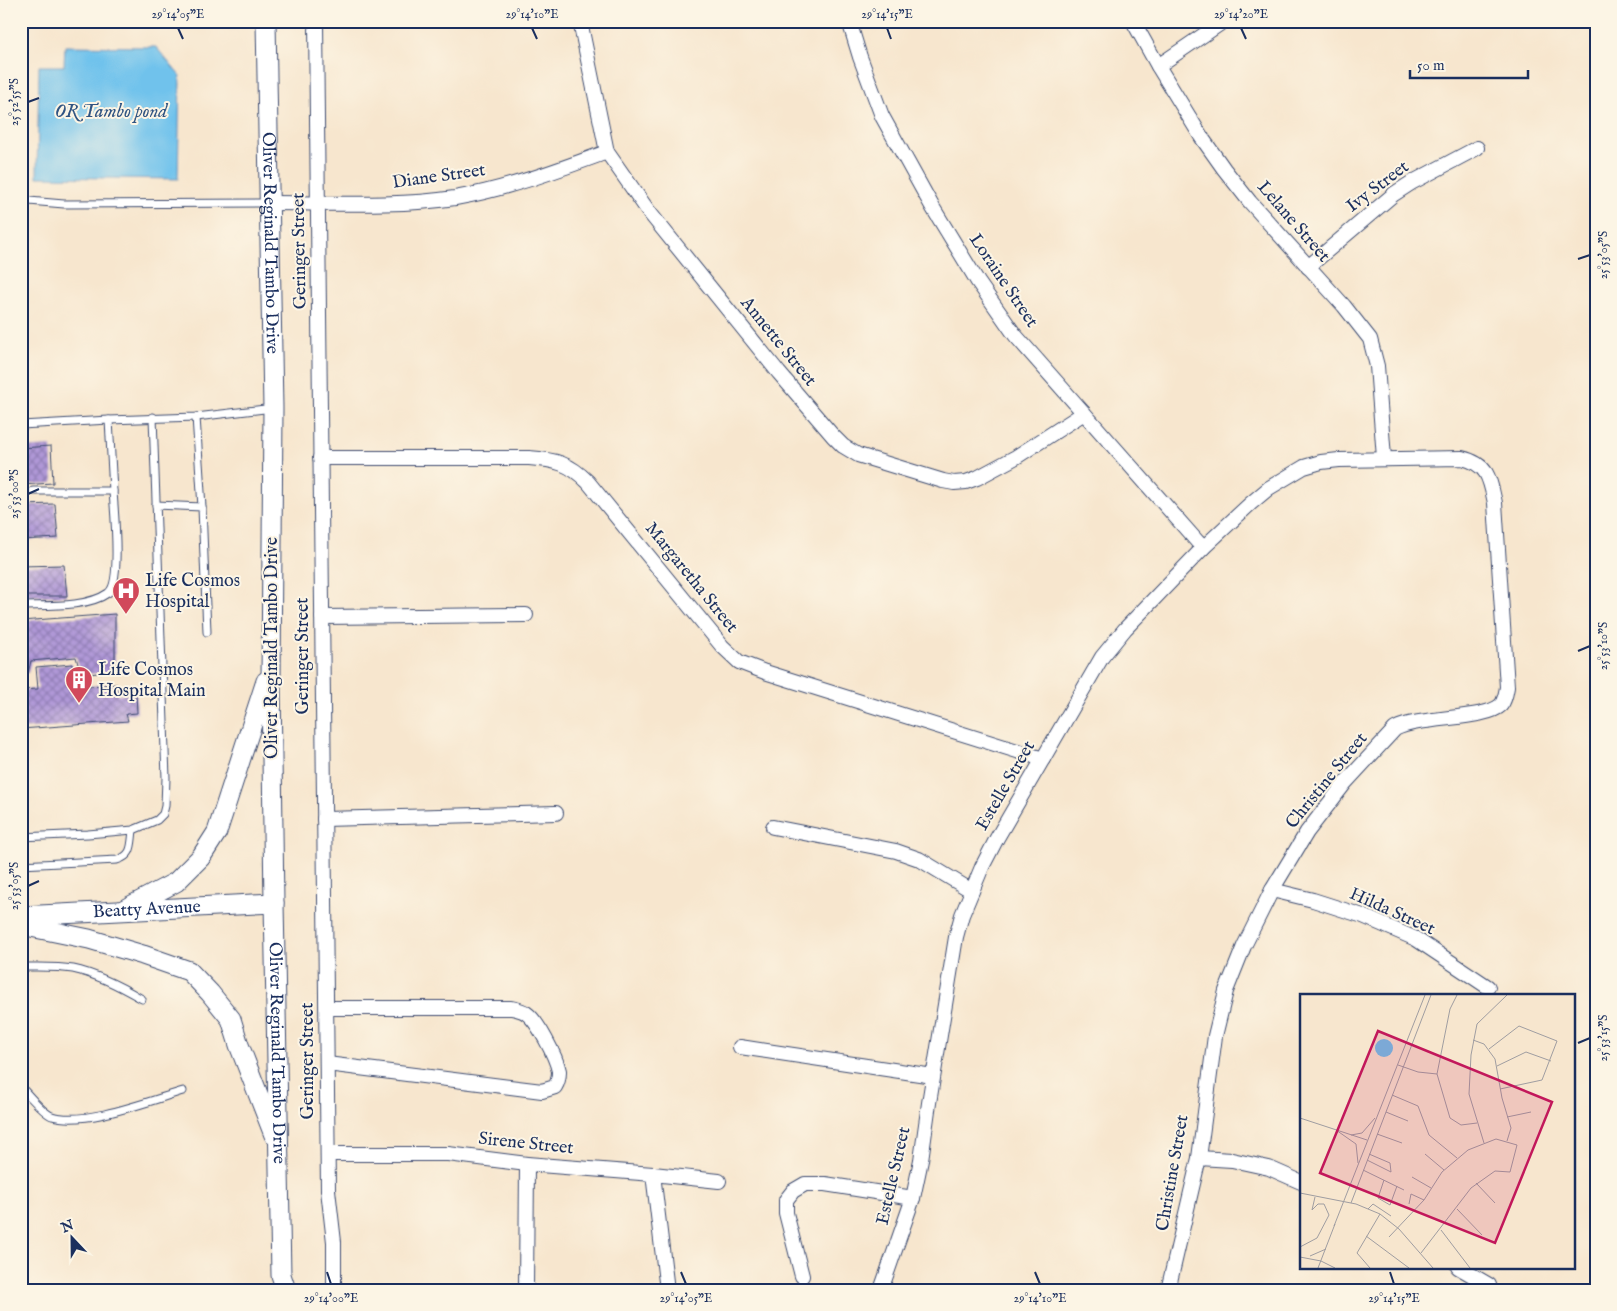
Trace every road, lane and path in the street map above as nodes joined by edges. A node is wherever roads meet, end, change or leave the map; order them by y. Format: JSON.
{"nodes":[{"id":1,"x":266,"y":21,"type":"edge"},
{"id":2,"x":316,"y":21,"type":"edge"},
{"id":3,"x":580,"y":21,"type":"edge"},
{"id":4,"x":850,"y":21,"type":"edge"},
{"id":5,"x":1133,"y":21,"type":"edge"},
{"id":6,"x":1224,"y":21,"type":"edge"},
{"id":7,"x":1158,"y":66,"type":"junction"},
{"id":8,"x":1477,"y":148,"type":"dead end"},
{"id":9,"x":607,"y":152,"type":"junction"},
{"id":10,"x":21,"y":199,"type":"edge"},
{"id":11,"x":318,"y":203,"type":"junction"},
{"id":12,"x":269,"y":204,"type":"junction"},
{"id":13,"x":1308,"y":267,"type":"junction"},
{"id":14,"x":273,"y":408,"type":"junction"},
{"id":15,"x":1084,"y":412,"type":"junction"},
{"id":16,"x":153,"y":417,"type":"junction"},
{"id":17,"x":196,"y":417,"type":"junction"},
{"id":18,"x":109,"y":420,"type":"junction"},
{"id":19,"x":21,"y":425,"type":"edge"},
{"id":20,"x":320,"y":458,"type":"junction"},
{"id":21,"x":1384,"y":458,"type":"junction"},
{"id":22,"x":32,"y":491,"type":"dead end"},
{"id":23,"x":113,"y":491,"type":"junction"},
{"id":24,"x":156,"y":506,"type":"junction"},
{"id":25,"x":202,"y":507,"type":"junction"},
{"id":26,"x":1203,"y":548,"type":"junction"},
{"id":27,"x":21,"y":606,"type":"edge"},
{"id":28,"x":526,"y":615,"type":"dead end"},
{"id":29,"x":322,"y":617,"type":"junction"},
{"id":30,"x":207,"y":632,"type":"dead end"},
{"id":31,"x":271,"y":664,"type":"junction"},
{"id":32,"x":1043,"y":759,"type":"junction"},
{"id":33,"x":556,"y":813,"type":"dead end"},
{"id":34,"x":324,"y":819,"type":"junction"},
{"id":35,"x":773,"y":827,"type":"dead end"},
{"id":36,"x":133,"y":830,"type":"junction"},
{"id":37,"x":21,"y":837,"type":"edge"},
{"id":38,"x":21,"y":865,"type":"edge"},
{"id":39,"x":1272,"y":890,"type":"junction"},
{"id":40,"x":972,"y":891,"type":"junction"},
{"id":41,"x":274,"y":903,"type":"junction"},
{"id":42,"x":123,"y":910,"type":"junction"},
{"id":43,"x":21,"y":916,"type":"edge"},
{"id":44,"x":21,"y":925,"type":"edge"},
{"id":45,"x":21,"y":967,"type":"edge"},
{"id":46,"x":1488,"y":987,"type":"dead end"},
{"id":47,"x":142,"y":999,"type":"dead end"},
{"id":48,"x":327,"y":1008,"type":"junction"},
{"id":49,"x":740,"y":1047,"type":"dead end"},
{"id":50,"x":327,"y":1064,"type":"junction"},
{"id":51,"x":933,"y":1076,"type":"junction"},
{"id":52,"x":21,"y":1087,"type":"edge"},
{"id":53,"x":183,"y":1091,"type":"dead end"},
{"id":54,"x":279,"y":1148,"type":"junction"},
{"id":55,"x":328,"y":1154,"type":"junction"},
{"id":56,"x":1199,"y":1158,"type":"junction"},
{"id":57,"x":527,"y":1164,"type":"junction"},
{"id":58,"x":653,"y":1174,"type":"junction"},
{"id":59,"x":719,"y":1181,"type":"dead end"},
{"id":60,"x":1300,"y":1182,"type":"edge"},
{"id":61,"x":912,"y":1198,"type":"junction"},
{"id":62,"x":1460,"y":1268,"type":"edge"},
{"id":63,"x":802,"y":1276,"type":"dead end"},
{"id":64,"x":281,"y":1285,"type":"edge"},
{"id":65,"x":1489,"y":1285,"type":"dead end"},
{"id":66,"x":334,"y":1290,"type":"edge"},
{"id":67,"x":526,"y":1290,"type":"edge"},
{"id":68,"x":667,"y":1290,"type":"edge"},
{"id":69,"x":881,"y":1290,"type":"edge"},
{"id":70,"x":1168,"y":1290,"type":"edge"}],
"edges":[{"from":1,"to":12,"type":"main road","name":"Oliver Reginald Tambo Drive"},
{"from":2,"to":11,"type":"street","name":"Geringer Street"},
{"from":3,"to":9,"type":"street","name":"Annette Street"},
{"from":4,"to":15,"type":"street","name":"Loraine Street"},
{"from":5,"to":7,"type":"street","name":"Lelane Street"},
{"from":6,"to":7,"type":"street"},
{"from":7,"to":13,"type":"street","name":"Lelane Street"},
{"from":8,"to":13,"type":"street","name":"Ivy Street"},
{"from":9,"to":11,"type":"street","name":"Diane Street"},
{"from":9,"to":15,"type":"street","name":"Annette Street"},
{"from":10,"to":12,"type":"lane"},
{"from":11,"to":12,"type":"street","name":"Diane Street"},
{"from":11,"to":20,"type":"street","name":"Geringer Street"},
{"from":12,"to":14,"type":"main road","name":"Oliver Reginald Tambo Drive"},
{"from":13,"to":21,"type":"street","name":"Lelane Street"},
{"from":14,"to":17,"type":"lane"},
{"from":14,"to":31,"type":"main road","name":"Oliver Reginald Tambo Drive"},
{"from":15,"to":26,"type":"street","name":"Loraine Street"},
{"from":16,"to":17,"type":"lane"},
{"from":16,"to":18,"type":"lane"},
{"from":16,"to":24,"type":"lane"},
{"from":17,"to":25,"type":"lane"},
{"from":18,"to":19,"type":"lane"},
{"from":18,"to":23,"type":"lane"},
{"from":20,"to":29,"type":"street","name":"Geringer Street"},
{"from":20,"to":32,"type":"street","name":"Margaretha Street"},
{"from":21,"to":26,"type":"street","name":"Estelle Street"},
{"from":21,"to":39,"type":"street","name":"Christine Street"},
{"from":22,"to":23,"type":"lane"},
{"from":23,"to":27,"type":"lane"},
{"from":24,"to":25,"type":"lane"},
{"from":24,"to":36,"type":"lane"},
{"from":25,"to":30,"type":"lane"},
{"from":26,"to":32,"type":"street","name":"Estelle Street"},
{"from":28,"to":29,"type":"street"},
{"from":29,"to":34,"type":"street","name":"Geringer Street"},
{"from":31,"to":41,"type":"main road","name":"Oliver Reginald Tambo Drive"},
{"from":31,"to":42,"type":"main road"},
{"from":32,"to":40,"type":"street","name":"Estelle Street"},
{"from":33,"to":34,"type":"street"},
{"from":34,"to":48,"type":"street","name":"Geringer Street"},
{"from":35,"to":40,"type":"street"},
{"from":36,"to":37,"type":"lane"},
{"from":36,"to":38,"type":"lane"},
{"from":39,"to":46,"type":"street","name":"Hilda Street"},
{"from":39,"to":56,"type":"street","name":"Christine Street"},
{"from":40,"to":51,"type":"street","name":"Estelle Street"},
{"from":41,"to":42,"type":"main road","name":"Beatty Avenue"},
{"from":41,"to":54,"type":"main road","name":"Oliver Reginald Tambo Drive"},
{"from":42,"to":43,"type":"main road","name":"Beatty Avenue"},
{"from":44,"to":54,"type":"main road"},
{"from":45,"to":47,"type":"lane"},
{"from":48,"to":50,"type":"street","name":"Geringer Street"},
{"from":48,"to":50,"type":"street"},
{"from":49,"to":51,"type":"street"},
{"from":50,"to":55,"type":"street","name":"Geringer Street"},
{"from":51,"to":61,"type":"street","name":"Estelle Street"},
{"from":52,"to":53,"type":"lane"},
{"from":54,"to":64,"type":"main road","name":"Oliver Reginald Tambo Drive"},
{"from":55,"to":57,"type":"street","name":"Sirene Street"},
{"from":55,"to":66,"type":"street","name":"Geringer Street"},
{"from":56,"to":60,"type":"street"},
{"from":56,"to":70,"type":"street","name":"Christine Street"},
{"from":57,"to":58,"type":"street","name":"Sirene Street"},
{"from":57,"to":67,"type":"street"},
{"from":58,"to":59,"type":"street","name":"Sirene Street"},
{"from":58,"to":68,"type":"street"},
{"from":61,"to":63,"type":"street"},
{"from":61,"to":69,"type":"street","name":"Estelle Street"},
{"from":62,"to":65,"type":"street"}]}
